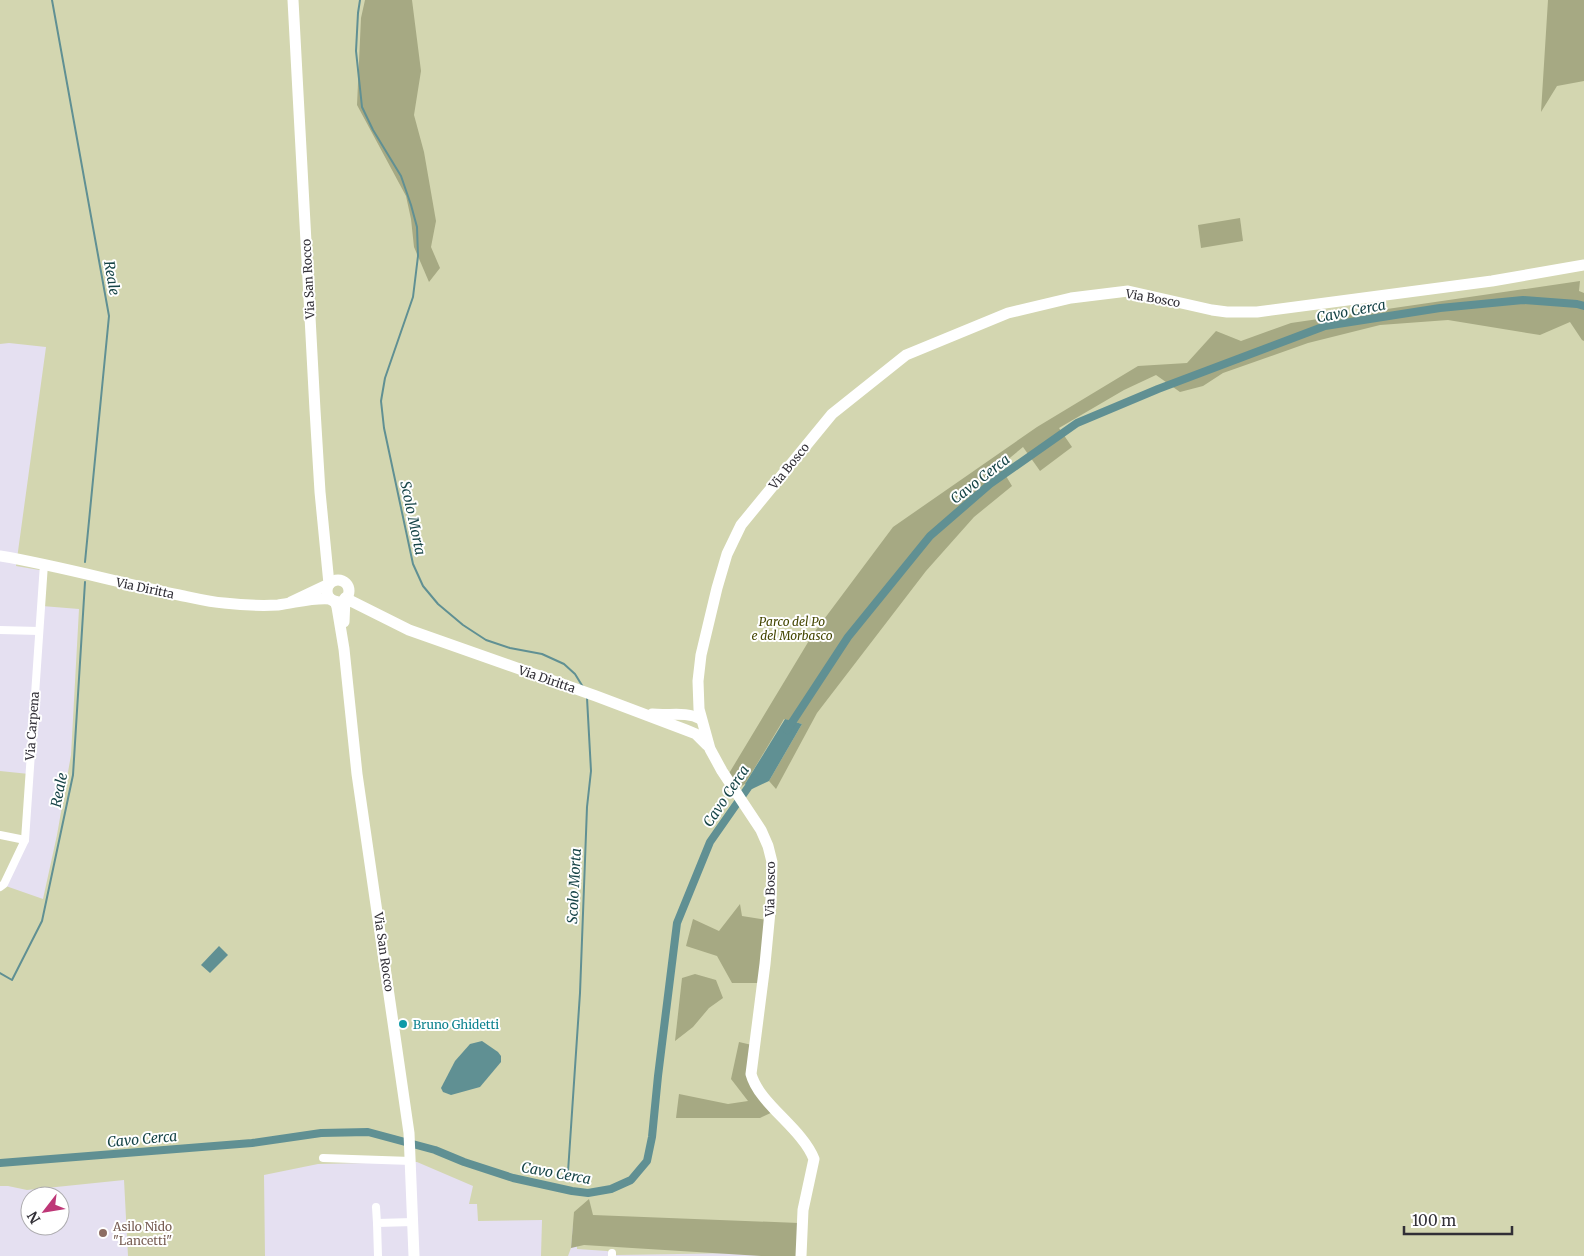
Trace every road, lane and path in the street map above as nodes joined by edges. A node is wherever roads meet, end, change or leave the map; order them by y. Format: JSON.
{"nodes":[{"id":1,"x":293,"y":0,"type":"edge"},
{"id":2,"x":1584,"y":265,"type":"edge"},
{"id":3,"x":0,"y":556,"type":"edge"},
{"id":4,"x":44,"y":564,"type":"junction"},
{"id":5,"x":333,"y":582,"type":"junction"},
{"id":6,"x":340,"y":596,"type":"junction"},
{"id":7,"x":291,"y":602,"type":"junction"},
{"id":8,"x":366,"y":609,"type":"junction"},
{"id":9,"x":395,"y":624,"type":"junction"},
{"id":10,"x":344,"y":626,"type":"junction"},
{"id":11,"x":0,"y":630,"type":"edge"},
{"id":12,"x":39,"y":631,"type":"junction"},
{"id":13,"x":344,"y":649,"type":"junction"},
{"id":14,"x":698,"y":691,"type":"junction"},
{"id":15,"x":643,"y":713,"type":"junction"},
{"id":16,"x":677,"y":713,"type":"junction"},
{"id":17,"x":701,"y":719,"type":"junction"},
{"id":18,"x":686,"y":730,"type":"junction"},
{"id":19,"x":710,"y":749,"type":"junction"},
{"id":20,"x":0,"y":836,"type":"edge"},
{"id":21,"x":24,"y":840,"type":"junction"},
{"id":22,"x":2,"y":886,"type":"edge"},
{"id":23,"x":323,"y":1158,"type":"dead end"},
{"id":24,"x":411,"y":1158,"type":"junction"},
{"id":25,"x":376,"y":1207,"type":"dead end"},
{"id":26,"x":413,"y":1222,"type":"junction"},
{"id":27,"x":377,"y":1223,"type":"junction"},
{"id":28,"x":378,"y":1256,"type":"edge"},
{"id":29,"x":414,"y":1256,"type":"edge"},
{"id":30,"x":801,"y":1256,"type":"edge"}],
"edges":[{"from":1,"to":5,"type":"street","name":"Via San Rocco"},
{"from":2,"to":14,"type":"street","name":"Via Bosco"},
{"from":3,"to":4,"type":"street","name":"Via Diritta"},
{"from":4,"to":7,"type":"street","name":"Via Diritta"},
{"from":4,"to":12,"type":"street","name":"Via Carpena"},
{"from":5,"to":6,"type":"street","name":"Via San Rocco"},
{"from":5,"to":6,"type":"street"},
{"from":5,"to":7,"type":"street","name":"Via Diritta"},
{"from":6,"to":7,"type":"street","name":"Via Diritta"},
{"from":6,"to":8,"type":"street","name":"Via Diritta"},
{"from":6,"to":9,"type":"street","name":"Via Diritta"},
{"from":6,"to":10,"type":"street","name":"Via San Rocco"},
{"from":6,"to":13,"type":"street","name":"Via San Rocco"},
{"from":8,"to":9,"type":"street","name":"Via Diritta"},
{"from":8,"to":10,"type":"street"},
{"from":9,"to":15,"type":"street","name":"Via Diritta"},
{"from":10,"to":13,"type":"street","name":"Via San Rocco"},
{"from":11,"to":12,"type":"street"},
{"from":12,"to":21,"type":"street","name":"Via Carpena"},
{"from":13,"to":24,"type":"street","name":"Via San Rocco"},
{"from":14,"to":16,"type":"street"},
{"from":14,"to":17,"type":"street","name":"Via Bosco"},
{"from":15,"to":16,"type":"street","name":"Via Diritta"},
{"from":15,"to":18,"type":"street","name":"Via Diritta"},
{"from":16,"to":17,"type":"street","name":"Via Diritta"},
{"from":17,"to":18,"type":"street"},
{"from":17,"to":19,"type":"street","name":"Via Bosco"},
{"from":18,"to":19,"type":"street","name":"Via Diritta"},
{"from":19,"to":30,"type":"street","name":"Via Bosco"},
{"from":20,"to":21,"type":"street"},
{"from":21,"to":22,"type":"street","name":"Via Carpena"},
{"from":23,"to":24,"type":"street"},
{"from":24,"to":26,"type":"street","name":"Via San Rocco"},
{"from":25,"to":27,"type":"street"},
{"from":26,"to":27,"type":"street"},
{"from":26,"to":29,"type":"street","name":"Via San Rocco"},
{"from":27,"to":28,"type":"street"}]}
